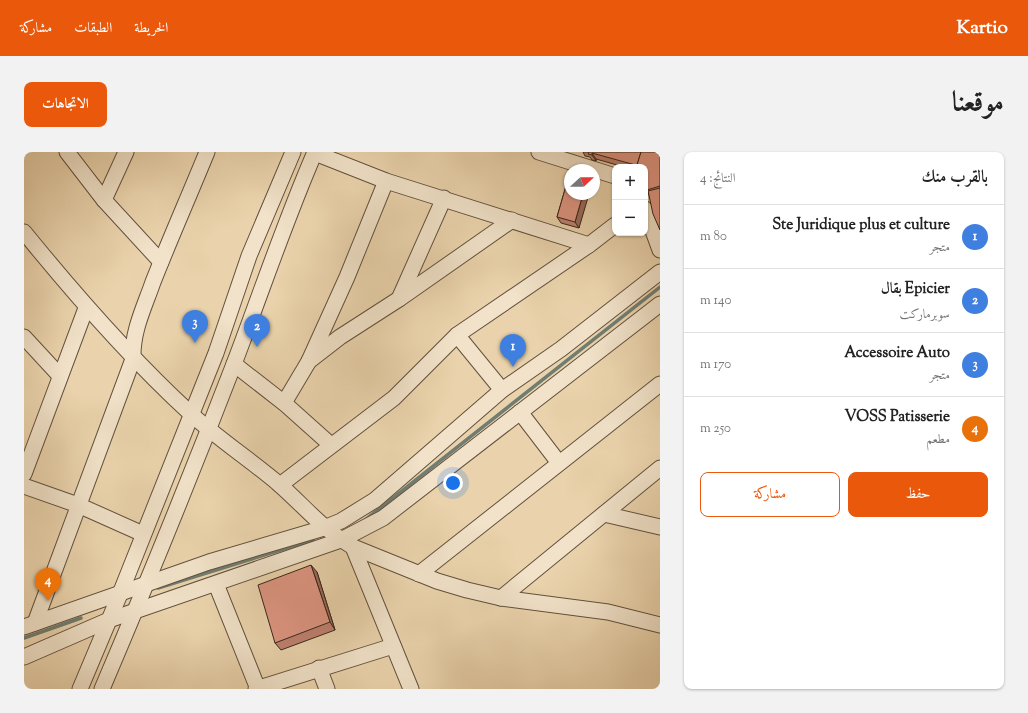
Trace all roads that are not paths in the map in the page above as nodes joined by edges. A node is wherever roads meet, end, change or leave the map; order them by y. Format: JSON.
{"nodes":[{"id":1,"x":66,"y":152,"type":"edge"},
{"id":2,"x":126,"y":152,"type":"edge"},
{"id":3,"x":207,"y":152,"type":"edge"},
{"id":4,"x":293,"y":152,"type":"edge"},
{"id":5,"x":539,"y":152,"type":"edge"},
{"id":6,"x":315,"y":153,"type":"edge"},
{"id":7,"x":612,"y":175,"type":"edge"},
{"id":8,"x":386,"y":181,"type":"junction"},
{"id":9,"x":444,"y":198,"type":"junction"},
{"id":10,"x":104,"y":200,"type":"junction"},
{"id":11,"x":648,"y":217,"type":"edge"},
{"id":12,"x":512,"y":220,"type":"junction"},
{"id":13,"x":612,"y":227,"type":"edge"},
{"id":14,"x":24,"y":232,"type":"edge"},
{"id":15,"x":589,"y":245,"type":"junction"},
{"id":16,"x":660,"y":250,"type":"edge"},
{"id":17,"x":161,"y":262,"type":"junction"},
{"id":18,"x":660,"y":272,"type":"edge"},
{"id":19,"x":399,"y":299,"type":"junction"},
{"id":20,"x":660,"y":304,"type":"edge"},
{"id":21,"x":86,"y":308,"type":"junction"},
{"id":22,"x":457,"y":335,"type":"junction"},
{"id":23,"x":24,"y":337,"type":"edge"},
{"id":24,"x":132,"y":359,"type":"junction"},
{"id":25,"x":309,"y":361,"type":"junction"},
{"id":26,"x":234,"y":364,"type":"junction"},
{"id":27,"x":60,"y":376,"type":"junction"},
{"id":28,"x":660,"y":384,"type":"edge"},
{"id":29,"x":502,"y":390,"type":"junction"},
{"id":30,"x":284,"y":403,"type":"junction"},
{"id":31,"x":520,"y":412,"type":"junction"},
{"id":32,"x":191,"y":414,"type":"junction"},
{"id":33,"x":208,"y":428,"type":"junction"},
{"id":34,"x":331,"y":445,"type":"junction"},
{"id":35,"x":559,"y":463,"type":"junction"},
{"id":36,"x":660,"y":469,"type":"edge"},
{"id":37,"x":24,"y":474,"type":"edge"},
{"id":38,"x":280,"y":485,"type":"junction"},
{"id":39,"x":24,"y":486,"type":"edge"},
{"id":40,"x":78,"y":505,"type":"junction"},
{"id":41,"x":604,"y":514,"type":"junction"},
{"id":42,"x":324,"y":528,"type":"junction"},
{"id":43,"x":660,"y":528,"type":"edge"},
{"id":44,"x":143,"y":534,"type":"junction"},
{"id":45,"x":347,"y":544,"type":"junction"},
{"id":46,"x":419,"y":574,"type":"junction"},
{"id":47,"x":216,"y":584,"type":"junction"},
{"id":48,"x":146,"y":585,"type":"junction"},
{"id":49,"x":120,"y":594,"type":"junction"},
{"id":50,"x":501,"y":598,"type":"junction"},
{"id":51,"x":135,"y":612,"type":"junction"},
{"id":52,"x":109,"y":620,"type":"junction"},
{"id":53,"x":29,"y":625,"type":"edge"},
{"id":54,"x":660,"y":625,"type":"edge"},
{"id":55,"x":393,"y":646,"type":"junction"},
{"id":56,"x":24,"y":657,"type":"edge"},
{"id":57,"x":319,"y":668,"type":"junction"},
{"id":58,"x":80,"y":689,"type":"edge"},
{"id":59,"x":102,"y":689,"type":"edge"},
{"id":60,"x":257,"y":689,"type":"edge"},
{"id":61,"x":327,"y":689,"type":"edge"},
{"id":62,"x":411,"y":689,"type":"edge"}],
"edges":[{"from":1,"to":10,"type":"street"},
{"from":2,"to":10,"type":"street"},
{"from":3,"to":17,"type":"street"},
{"from":4,"to":32,"type":"street"},
{"from":5,"to":7,"type":"street"},
{"from":6,"to":8,"type":"street"},
{"from":6,"to":26,"type":"street"},
{"from":8,"to":9,"type":"street"},
{"from":8,"to":25,"type":"street"},
{"from":9,"to":12,"type":"street"},
{"from":9,"to":19,"type":"street"},
{"from":10,"to":17,"type":"street"},
{"from":11,"to":16,"type":"street"},
{"from":12,"to":15,"type":"street"},
{"from":12,"to":19,"type":"street"},
{"from":13,"to":15,"type":"street"},
{"from":14,"to":21,"type":"street"},
{"from":15,"to":22,"type":"street"},
{"from":17,"to":24,"type":"street"},
{"from":18,"to":29,"type":"street"},
{"from":19,"to":25,"type":"street"},
{"from":20,"to":31,"type":"street"},
{"from":21,"to":24,"type":"street"},
{"from":21,"to":27,"type":"street"},
{"from":22,"to":29,"type":"street"},
{"from":22,"to":34,"type":"street"},
{"from":23,"to":27,"type":"street"},
{"from":24,"to":32,"type":"street"},
{"from":24,"to":40,"type":"street"},
{"from":25,"to":30,"type":"street"},
{"from":26,"to":30,"type":"street"},
{"from":26,"to":33,"type":"street"},
{"from":27,"to":37,"type":"street"},
{"from":28,"to":35,"type":"street"},
{"from":29,"to":42,"type":"street"},
{"from":30,"to":34,"type":"street"},
{"from":31,"to":35,"type":"street"},
{"from":31,"to":45,"type":"street"},
{"from":32,"to":33,"type":"street"},
{"from":32,"to":44,"type":"street"},
{"from":33,"to":38,"type":"street"},
{"from":33,"to":48,"type":"street"},
{"from":34,"to":38,"type":"street"},
{"from":35,"to":46,"type":"street"},
{"from":36,"to":41,"type":"street"},
{"from":38,"to":42,"type":"street"},
{"from":39,"to":40,"type":"street"},
{"from":40,"to":44,"type":"street"},
{"from":40,"to":53,"type":"street"},
{"from":41,"to":43,"type":"street"},
{"from":41,"to":50,"type":"street"},
{"from":42,"to":45,"type":"street"},
{"from":42,"to":48,"type":"street"},
{"from":44,"to":49,"type":"street"},
{"from":45,"to":46,"type":"street"},
{"from":45,"to":47,"type":"street"},
{"from":45,"to":55,"type":"street"},
{"from":46,"to":50,"type":"street"},
{"from":47,"to":51,"type":"street"},
{"from":47,"to":60,"type":"street"},
{"from":48,"to":49,"type":"street"},
{"from":48,"to":51,"type":"street"},
{"from":49,"to":52,"type":"street"},
{"from":49,"to":53,"type":"street"},
{"from":50,"to":54,"type":"street"},
{"from":51,"to":52,"type":"street"},
{"from":51,"to":59,"type":"street"},
{"from":52,"to":56,"type":"street"},
{"from":52,"to":58,"type":"street"},
{"from":55,"to":57,"type":"street"},
{"from":55,"to":62,"type":"street"},
{"from":57,"to":60,"type":"street"},
{"from":57,"to":61,"type":"street"}]}
